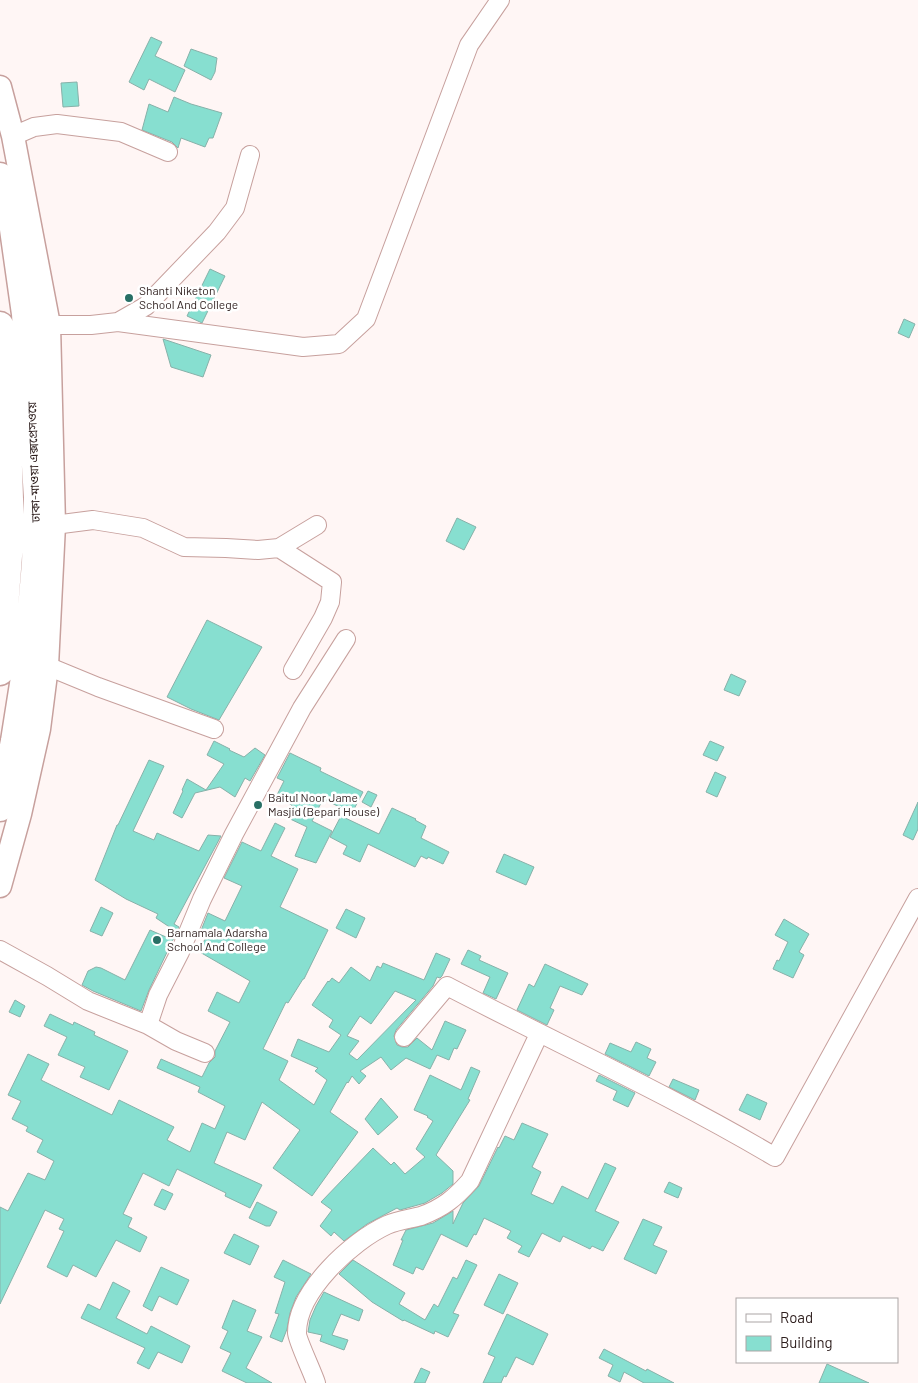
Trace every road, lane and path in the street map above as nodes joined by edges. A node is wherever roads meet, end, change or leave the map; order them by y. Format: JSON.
{"nodes":[{"id":1,"x":500,"y":0,"type":"edge"},
{"id":2,"x":0,"y":87,"type":"edge"},
{"id":3,"x":13,"y":136,"type":"junction"},
{"id":4,"x":168,"y":152,"type":"dead end"},
{"id":5,"x":250,"y":155,"type":"dead end"},
{"id":6,"x":0,"y":176,"type":"edge"},
{"id":7,"x":118,"y":322,"type":"junction"},
{"id":8,"x":0,"y":325,"type":"edge"},
{"id":9,"x":49,"y":325,"type":"junction"},
{"id":10,"x":54,"y":525,"type":"junction"},
{"id":11,"x":317,"y":525,"type":"dead end"},
{"id":12,"x":279,"y":548,"type":"junction"},
{"id":13,"x":346,"y":639,"type":"dead end"},
{"id":14,"x":47,"y":666,"type":"junction"},
{"id":15,"x":293,"y":670,"type":"dead end"},
{"id":16,"x":0,"y":672,"type":"edge"},
{"id":17,"x":214,"y":729,"type":"dead end"},
{"id":18,"x":0,"y":808,"type":"edge"},
{"id":19,"x":0,"y":886,"type":"edge"},
{"id":20,"x":918,"y":898,"type":"edge"},
{"id":21,"x":0,"y":950,"type":"edge"},
{"id":22,"x":148,"y":1025,"type":"junction"},
{"id":23,"x":539,"y":1034,"type":"junction"},
{"id":24,"x":404,"y":1037,"type":"dead end"},
{"id":25,"x":205,"y":1053,"type":"dead end"},
{"id":26,"x":316,"y":1383,"type":"edge"}],
"edges":[{"from":1,"to":7,"type":"street"},
{"from":2,"to":3,"type":"main road"},
{"from":3,"to":4,"type":"street"},
{"from":3,"to":9,"type":"main road"},
{"from":5,"to":7,"type":"street"},
{"from":6,"to":18,"type":"highway","name":"ঢাকা-মাওয়া এক্সপ্রেসওয়ে"},
{"from":7,"to":9,"type":"street"},
{"from":8,"to":16,"type":"highway","name":"ঢাকা-মাওয়া এক্সপ্রেসওয়ে"},
{"from":9,"to":10,"type":"main road"},
{"from":10,"to":12,"type":"street"},
{"from":10,"to":14,"type":"main road"},
{"from":11,"to":12,"type":"street"},
{"from":12,"to":15,"type":"street"},
{"from":13,"to":22,"type":"street"},
{"from":14,"to":17,"type":"street"},
{"from":14,"to":19,"type":"main road"},
{"from":20,"to":23,"type":"street"},
{"from":21,"to":22,"type":"street"},
{"from":22,"to":25,"type":"street"},
{"from":23,"to":24,"type":"street"},
{"from":23,"to":26,"type":"street"}]}
